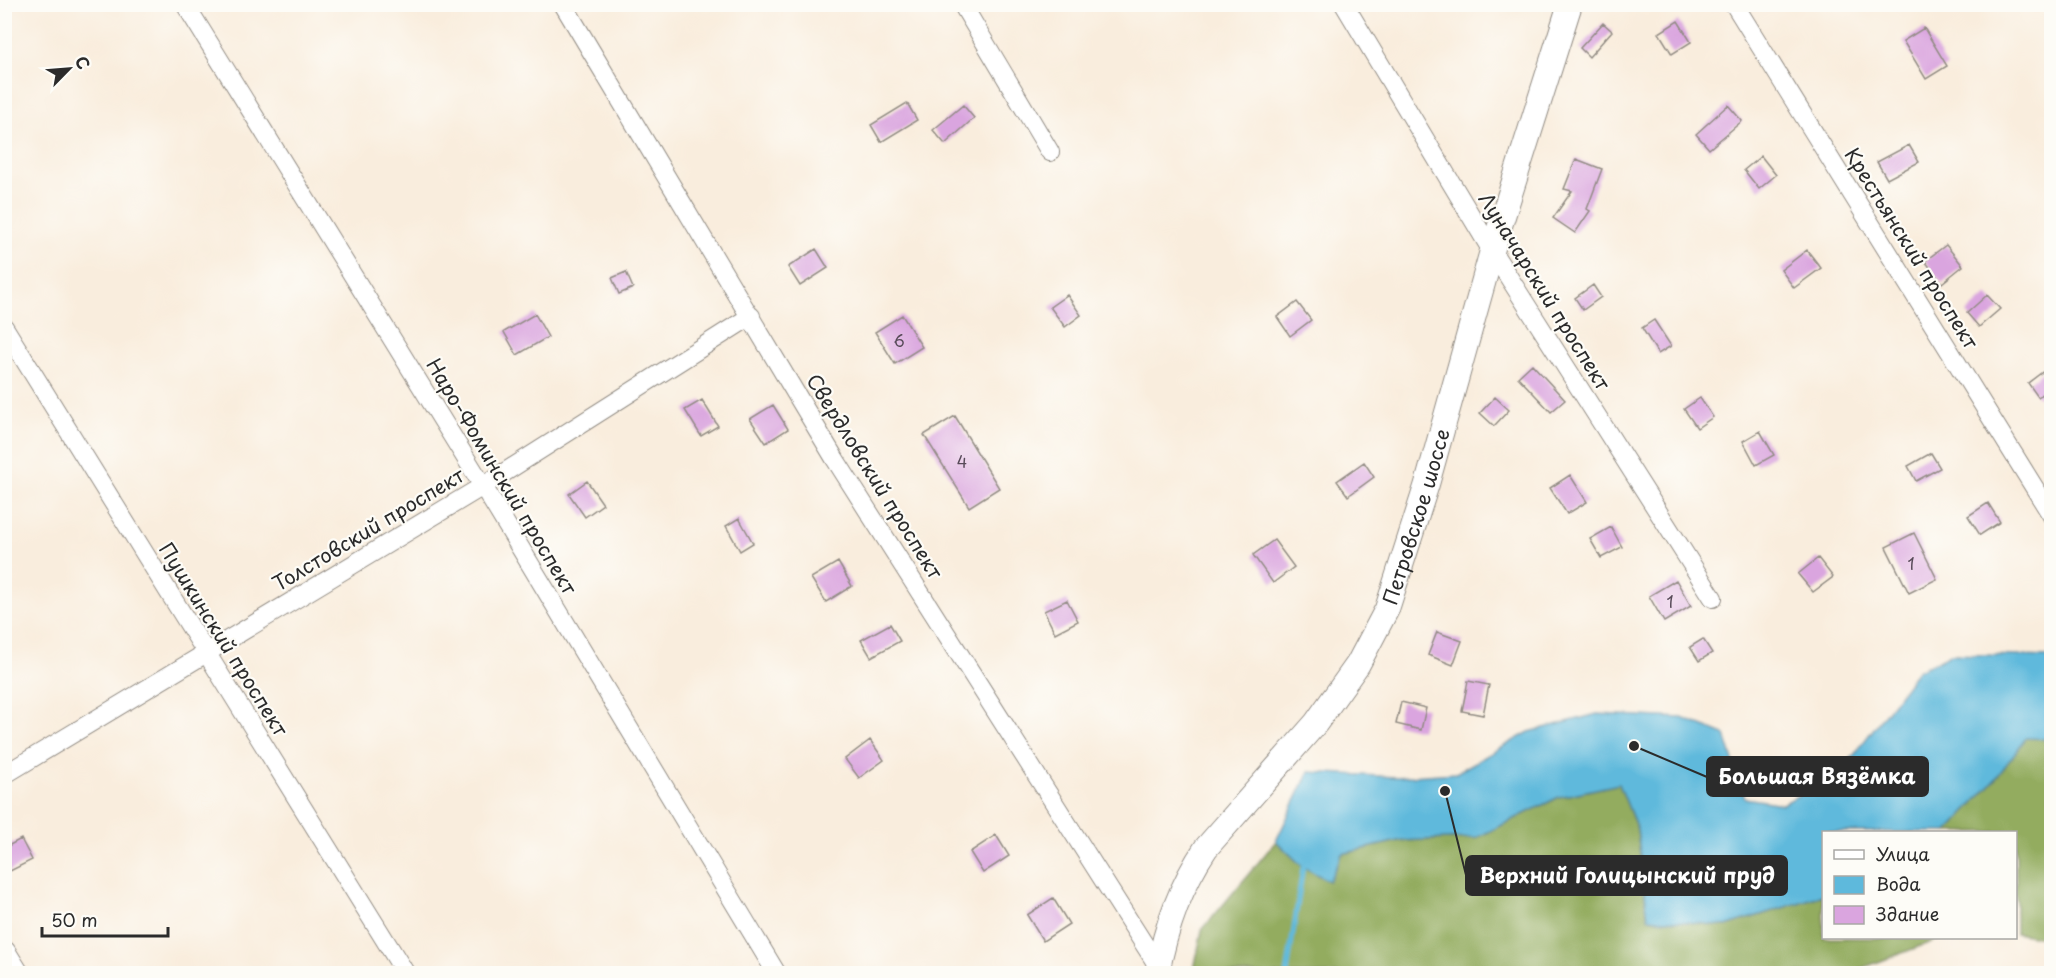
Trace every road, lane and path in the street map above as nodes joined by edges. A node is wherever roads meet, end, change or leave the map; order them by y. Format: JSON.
{"nodes":[{"id":1,"x":185,"y":4,"type":"edge"},
{"id":2,"x":562,"y":4,"type":"edge"},
{"id":3,"x":962,"y":4,"type":"edge"},
{"id":4,"x":1344,"y":4,"type":"edge"},
{"id":5,"x":1570,"y":4,"type":"edge"},
{"id":6,"x":1734,"y":4,"type":"edge"},
{"id":7,"x":1050,"y":152,"type":"dead end"},
{"id":8,"x":1492,"y":251,"type":"junction"},
{"id":9,"x":750,"y":316,"type":"junction"},
{"id":10,"x":4,"y":327,"type":"edge"},
{"id":11,"x":483,"y":486,"type":"junction"},
{"id":12,"x":2052,"y":516,"type":"edge"},
{"id":13,"x":1713,"y":598,"type":"dead end"},
{"id":14,"x":206,"y":653,"type":"junction"},
{"id":15,"x":4,"y":775,"type":"edge"},
{"id":16,"x":4,"y":953,"type":"edge"},
{"id":17,"x":1158,"y":970,"type":"edge"},
{"id":18,"x":17,"y":974,"type":"edge"},
{"id":19,"x":406,"y":974,"type":"edge"},
{"id":20,"x":777,"y":974,"type":"edge"}],
"edges":[{"from":1,"to":11,"type":"street","name":"Наро-Фоминский проспект"},
{"from":2,"to":9,"type":"street","name":"Свердловский проспект"},
{"from":3,"to":7,"type":"street"},
{"from":4,"to":8,"type":"street","name":"Луначарский проспект"},
{"from":5,"to":8,"type":"street","name":"Петровское шоссе"},
{"from":6,"to":12,"type":"street","name":"Крестьянский проспект"},
{"from":8,"to":13,"type":"street","name":"Луначарский проспект"},
{"from":8,"to":17,"type":"street","name":"Петровское шоссе"},
{"from":9,"to":11,"type":"street","name":"Толстовский проспект"},
{"from":9,"to":17,"type":"street","name":"Свердловский проспект"},
{"from":10,"to":14,"type":"street","name":"Пушкинский проспект"},
{"from":11,"to":14,"type":"street","name":"Толстовский проспект"},
{"from":11,"to":20,"type":"street","name":"Наро-Фоминский проспект"},
{"from":14,"to":15,"type":"street","name":"Толстовский проспект"},
{"from":14,"to":19,"type":"street","name":"Пушкинский проспект"},
{"from":16,"to":18,"type":"street"}]}
